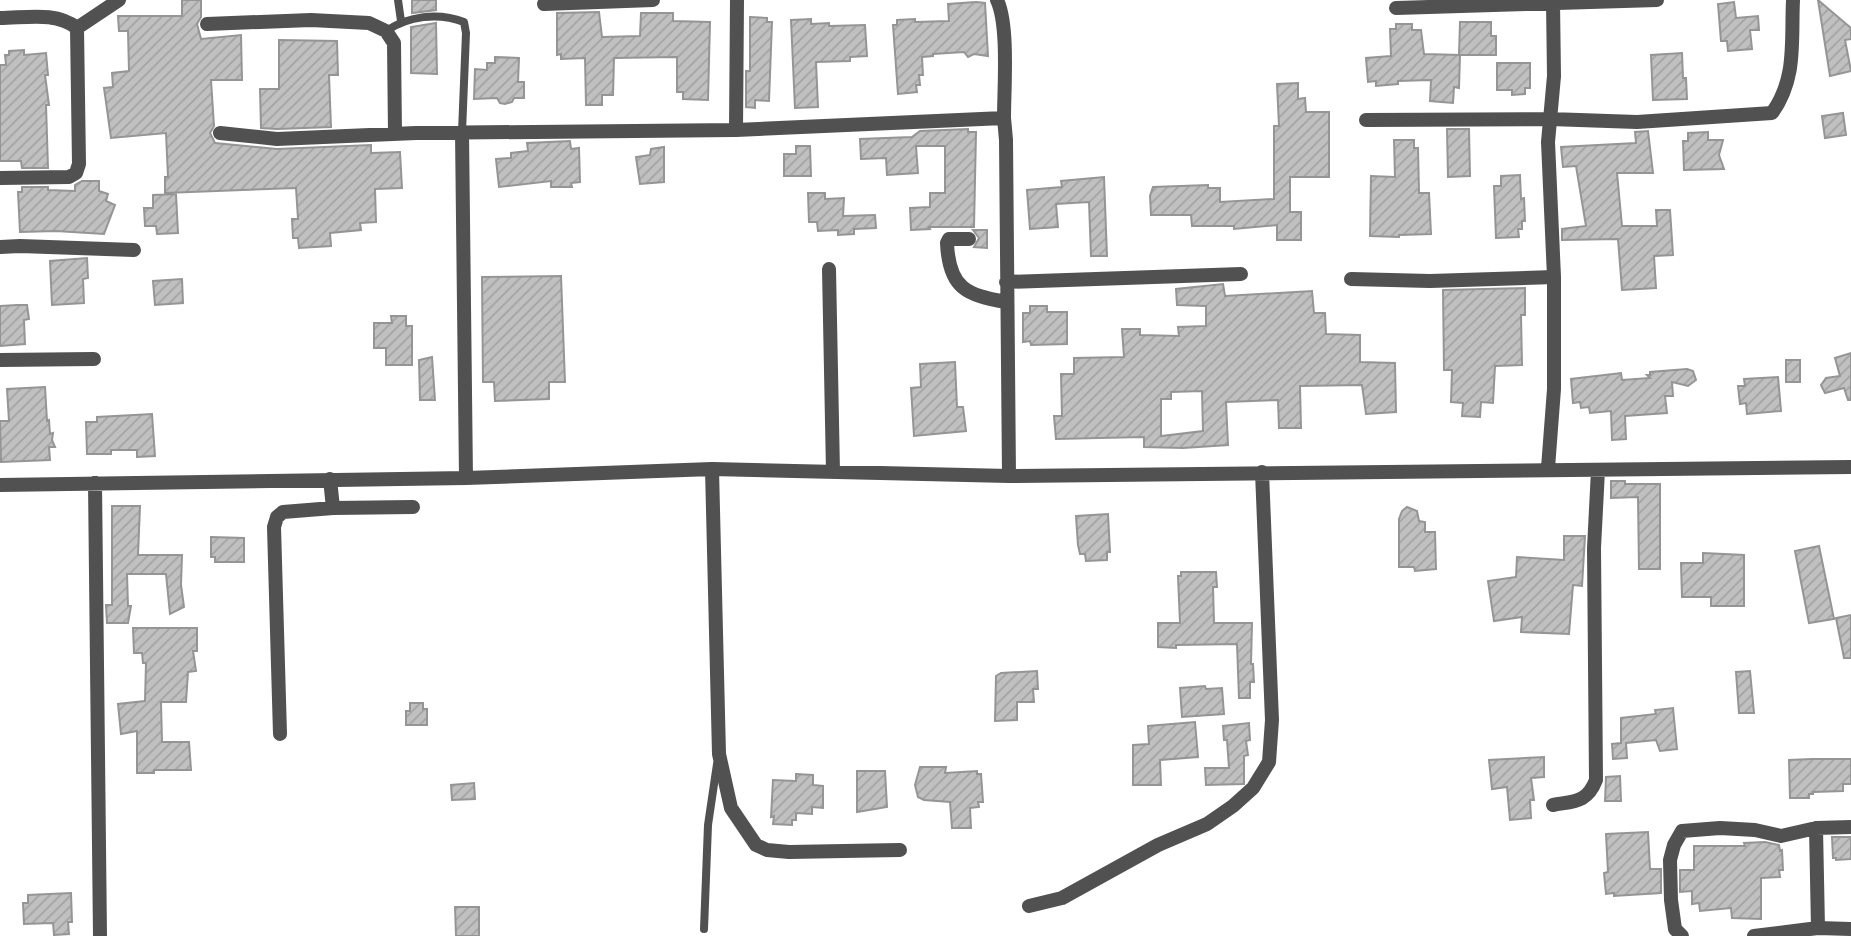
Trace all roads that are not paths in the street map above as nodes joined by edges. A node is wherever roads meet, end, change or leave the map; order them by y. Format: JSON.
{"nodes":[{"id":1,"x":119,"y":0,"type":"edge"},
{"id":2,"x":398,"y":0,"type":"edge"},
{"id":3,"x":653,"y":0,"type":"edge"},
{"id":4,"x":737,"y":0,"type":"edge"},
{"id":5,"x":997,"y":0,"type":"edge"},
{"id":6,"x":1657,"y":0,"type":"edge"},
{"id":7,"x":1793,"y":0,"type":"edge"},
{"id":8,"x":1553,"y":2,"type":"junction"},
{"id":9,"x":544,"y":4,"type":"dead end"},
{"id":10,"x":1396,"y":8,"type":"dead end"},
{"id":11,"x":0,"y":18,"type":"edge"},
{"id":12,"x":401,"y":21,"type":"junction"},
{"id":13,"x":206,"y":24,"type":"dead end"},
{"id":14,"x":77,"y":28,"type":"junction"},
{"id":15,"x":386,"y":31,"type":"junction"},
{"id":16,"x":1004,"y":118,"type":"junction"},
{"id":17,"x":1550,"y":119,"type":"junction"},
{"id":18,"x":1366,"y":120,"type":"dead end"},
{"id":19,"x":736,"y":130,"type":"junction"},
{"id":20,"x":462,"y":132,"type":"junction"},
{"id":21,"x":220,"y":133,"type":"dead end"},
{"id":22,"x":395,"y":134,"type":"junction"},
{"id":23,"x":0,"y":178,"type":"edge"},
{"id":24,"x":969,"y":239,"type":"dead end"},
{"id":25,"x":0,"y":247,"type":"edge"},
{"id":26,"x":134,"y":250,"type":"dead end"},
{"id":27,"x":829,"y":269,"type":"dead end"},
{"id":28,"x":1241,"y":274,"type":"dead end"},
{"id":29,"x":1554,"y":277,"type":"junction"},
{"id":30,"x":1351,"y":279,"type":"dead end"},
{"id":31,"x":1006,"y":282,"type":"junction"},
{"id":32,"x":1006,"y":302,"type":"junction"},
{"id":33,"x":94,"y":359,"type":"dead end"},
{"id":34,"x":0,"y":360,"type":"edge"},
{"id":35,"x":1851,"y":467,"type":"edge"},
{"id":36,"x":1548,"y":468,"type":"junction"},
{"id":37,"x":712,"y":469,"type":"junction"},
{"id":38,"x":1598,"y":470,"type":"junction"},
{"id":39,"x":832,"y":472,"type":"junction"},
{"id":40,"x":1262,"y":472,"type":"junction"},
{"id":41,"x":1009,"y":476,"type":"junction"},
{"id":42,"x":466,"y":478,"type":"junction"},
{"id":43,"x":330,"y":480,"type":"junction"},
{"id":44,"x":95,"y":483,"type":"junction"},
{"id":45,"x":0,"y":485,"type":"edge"},
{"id":46,"x":413,"y":507,"type":"dead end"},
{"id":47,"x":333,"y":508,"type":"junction"},
{"id":48,"x":280,"y":734,"type":"dead end"},
{"id":49,"x":719,"y":754,"type":"junction"},
{"id":50,"x":1553,"y":805,"type":"dead end"},
{"id":51,"x":1851,"y":827,"type":"edge"},
{"id":52,"x":1816,"y":828,"type":"junction"},
{"id":53,"x":900,"y":850,"type":"dead end"},
{"id":54,"x":1029,"y":906,"type":"dead end"},
{"id":55,"x":1818,"y":928,"type":"junction"},
{"id":56,"x":704,"y":929,"type":"dead end"},
{"id":57,"x":1851,"y":929,"type":"edge"},
{"id":58,"x":100,"y":936,"type":"edge"},
{"id":59,"x":1682,"y":936,"type":"edge"},
{"id":60,"x":1754,"y":936,"type":"edge"}],
"edges":[{"from":1,"to":14,"type":"street"},
{"from":2,"to":12,"type":"lane"},
{"from":3,"to":9,"type":"street"},
{"from":4,"to":19,"type":"street"},
{"from":5,"to":16,"type":"street"},
{"from":6,"to":8,"type":"street"},
{"from":7,"to":17,"type":"street"},
{"from":8,"to":10,"type":"street"},
{"from":8,"to":17,"type":"street"},
{"from":11,"to":14,"type":"street"},
{"from":12,"to":15,"type":"lane"},
{"from":12,"to":20,"type":"lane"},
{"from":13,"to":15,"type":"street"},
{"from":14,"to":23,"type":"street"},
{"from":15,"to":22,"type":"street"},
{"from":16,"to":19,"type":"street"},
{"from":16,"to":31,"type":"street"},
{"from":17,"to":18,"type":"street"},
{"from":17,"to":29,"type":"street"},
{"from":19,"to":20,"type":"street"},
{"from":20,"to":22,"type":"street"},
{"from":20,"to":42,"type":"street"},
{"from":21,"to":22,"type":"street"},
{"from":24,"to":32,"type":"street"},
{"from":25,"to":26,"type":"street"},
{"from":27,"to":39,"type":"street"},
{"from":28,"to":31,"type":"street"},
{"from":29,"to":30,"type":"street"},
{"from":29,"to":36,"type":"street"},
{"from":31,"to":32,"type":"street"},
{"from":32,"to":41,"type":"street"},
{"from":33,"to":34,"type":"street"},
{"from":35,"to":38,"type":"street"},
{"from":36,"to":38,"type":"street"},
{"from":36,"to":40,"type":"street"},
{"from":37,"to":39,"type":"street"},
{"from":37,"to":42,"type":"street"},
{"from":37,"to":49,"type":"street"},
{"from":38,"to":50,"type":"street"},
{"from":39,"to":41,"type":"street"},
{"from":40,"to":41,"type":"street"},
{"from":40,"to":54,"type":"street"},
{"from":42,"to":43,"type":"street"},
{"from":43,"to":44,"type":"street"},
{"from":43,"to":47,"type":"street"},
{"from":44,"to":45,"type":"street"},
{"from":44,"to":58,"type":"street"},
{"from":46,"to":47,"type":"street"},
{"from":47,"to":48,"type":"street"},
{"from":49,"to":53,"type":"street"},
{"from":49,"to":56,"type":"lane"},
{"from":51,"to":52,"type":"street"},
{"from":52,"to":55,"type":"street"},
{"from":52,"to":59,"type":"street"},
{"from":55,"to":57,"type":"street"},
{"from":55,"to":60,"type":"street"}]}
